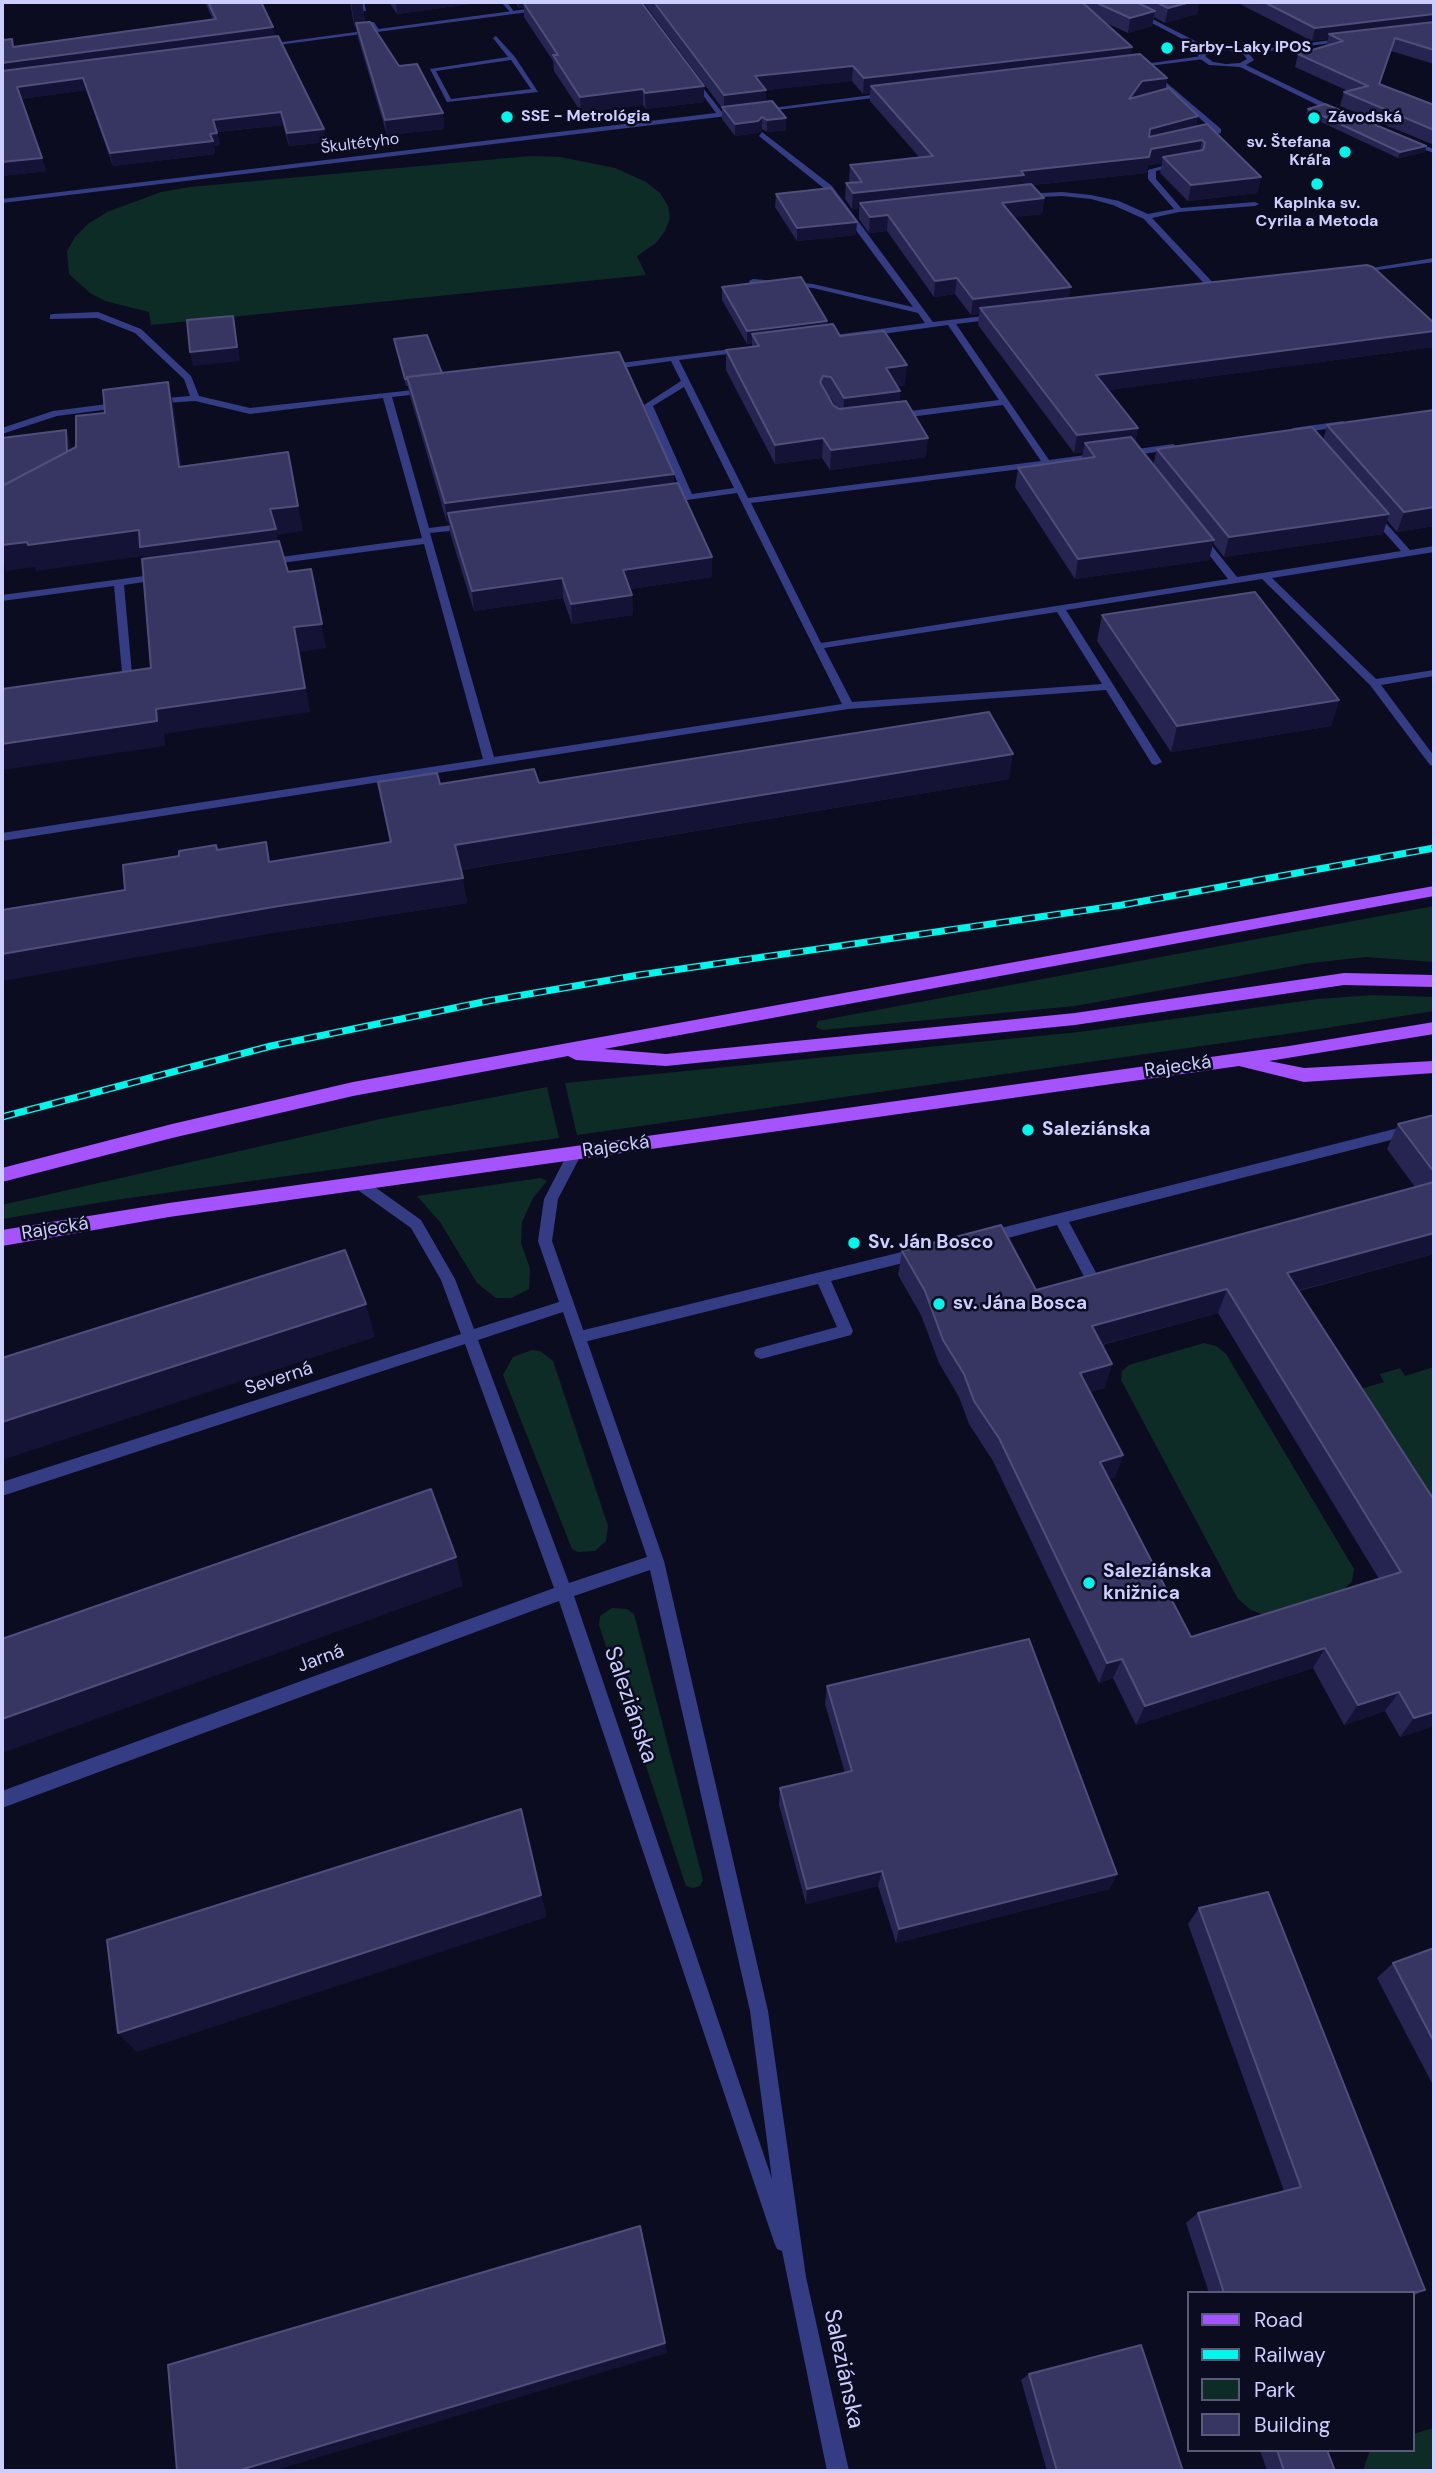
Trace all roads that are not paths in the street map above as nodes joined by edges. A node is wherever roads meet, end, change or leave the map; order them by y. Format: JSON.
{"nodes":[{"id":1,"x":361,"y":2,"type":"edge"},
{"id":2,"x":504,"y":2,"type":"edge"},
{"id":3,"x":1115,"y":2,"type":"edge"},
{"id":4,"x":550,"y":8,"type":"edge"},
{"id":5,"x":364,"y":10,"type":"dead end"},
{"id":6,"x":513,"y":12,"type":"junction"},
{"id":7,"x":496,"y":38,"type":"dead end"},
{"id":8,"x":1353,"y":39,"type":"edge"},
{"id":9,"x":257,"y":46,"type":"edge"},
{"id":10,"x":1208,"y":50,"type":"junction"},
{"id":11,"x":1245,"y":52,"type":"junction"},
{"id":12,"x":513,"y":58,"type":"junction"},
{"id":13,"x":1202,"y":58,"type":"junction"},
{"id":14,"x":1142,"y":65,"type":"junction"},
{"id":15,"x":1241,"y":65,"type":"junction"},
{"id":16,"x":1129,"y":66,"type":"edge"},
{"id":17,"x":690,"y":73,"type":"edge"},
{"id":18,"x":890,"y":94,"type":"edge"},
{"id":19,"x":721,"y":115,"type":"junction"},
{"id":20,"x":1352,"y":117,"type":"edge"},
{"id":21,"x":762,"y":134,"type":"edge"},
{"id":22,"x":1398,"y":137,"type":"edge"},
{"id":23,"x":1191,"y":138,"type":"edge"},
{"id":24,"x":1434,"y":151,"type":"edge"},
{"id":25,"x":1196,"y":161,"type":"edge"},
{"id":26,"x":1009,"y":197,"type":"edge"},
{"id":27,"x":2,"y":201,"type":"edge"},
{"id":28,"x":1255,"y":204,"type":"edge"},
{"id":29,"x":1179,"y":209,"type":"junction"},
{"id":30,"x":862,"y":214,"type":"edge"},
{"id":31,"x":849,"y":215,"type":"junction"},
{"id":32,"x":1147,"y":217,"type":"junction"},
{"id":33,"x":1434,"y":260,"type":"edge"},
{"id":34,"x":1352,"y":271,"type":"edge"},
{"id":35,"x":753,"y":281,"type":"edge"},
{"id":36,"x":1228,"y":289,"type":"edge"},
{"id":37,"x":1215,"y":290,"type":"junction"},
{"id":38,"x":1201,"y":292,"type":"edge"},
{"id":39,"x":920,"y":311,"type":"junction"},
{"id":40,"x":1003,"y":315,"type":"edge"},
{"id":41,"x":53,"y":317,"type":"dead end"},
{"id":42,"x":950,"y":321,"type":"junction"},
{"id":43,"x":930,"y":324,"type":"junction"},
{"id":44,"x":808,"y":341,"type":"edge"},
{"id":45,"x":755,"y":348,"type":"edge"},
{"id":46,"x":674,"y":359,"type":"junction"},
{"id":47,"x":592,"y":369,"type":"edge"},
{"id":48,"x":685,"y":382,"type":"junction"},
{"id":49,"x":442,"y":388,"type":"edge"},
{"id":50,"x":387,"y":395,"type":"junction"},
{"id":51,"x":195,"y":398,"type":"junction"},
{"id":52,"x":1004,"y":402,"type":"junction"},
{"id":53,"x":142,"y":403,"type":"edge"},
{"id":54,"x":129,"y":405,"type":"edge"},
{"id":55,"x":75,"y":411,"type":"junction"},
{"id":56,"x":880,"y":418,"type":"edge"},
{"id":57,"x":76,"y":422,"type":"edge"},
{"id":58,"x":1353,"y":423,"type":"edge"},
{"id":59,"x":1300,"y":430,"type":"junction"},
{"id":60,"x":2,"y":431,"type":"edge"},
{"id":61,"x":1286,"y":432,"type":"edge"},
{"id":62,"x":1309,"y":440,"type":"edge"},
{"id":63,"x":1178,"y":447,"type":"edge"},
{"id":64,"x":1132,"y":453,"type":"junction"},
{"id":65,"x":1046,"y":462,"type":"junction"},
{"id":66,"x":1140,"y":463,"type":"edge"},
{"id":67,"x":741,"y":490,"type":"junction"},
{"id":68,"x":690,"y":497,"type":"junction"},
{"id":69,"x":746,"y":501,"type":"junction"},
{"id":70,"x":650,"y":502,"type":"edge"},
{"id":71,"x":1363,"y":502,"type":"edge"},
{"id":72,"x":478,"y":525,"type":"edge"},
{"id":73,"x":1192,"y":527,"type":"edge"},
{"id":74,"x":426,"y":536,"type":"junction"},
{"id":75,"x":1434,"y":549,"type":"edge"},
{"id":76,"x":1408,"y":553,"type":"junction"},
{"id":77,"x":253,"y":564,"type":"edge"},
{"id":78,"x":172,"y":575,"type":"edge"},
{"id":79,"x":1265,"y":576,"type":"junction"},
{"id":80,"x":1235,"y":581,"type":"junction"},
{"id":81,"x":119,"y":582,"type":"junction"},
{"id":82,"x":2,"y":598,"type":"edge"},
{"id":83,"x":1060,"y":608,"type":"junction"},
{"id":84,"x":819,"y":646,"type":"junction"},
{"id":85,"x":1434,"y":673,"type":"edge"},
{"id":86,"x":1374,"y":683,"type":"junction"},
{"id":87,"x":116,"y":687,"type":"edge"},
{"id":88,"x":1108,"y":687,"type":"junction"},
{"id":89,"x":848,"y":706,"type":"junction"},
{"id":90,"x":489,"y":761,"type":"junction"},
{"id":91,"x":1156,"y":762,"type":"dead end"},
{"id":92,"x":1434,"y":763,"type":"edge"},
{"id":93,"x":2,"y":837,"type":"edge"},
{"id":94,"x":1434,"y":891,"type":"edge"},
{"id":95,"x":1434,"y":982,"type":"edge"},
{"id":96,"x":1434,"y":1028,"type":"edge"},
{"id":97,"x":547,"y":1052,"type":"junction"},
{"id":98,"x":1231,"y":1059,"type":"junction"},
{"id":99,"x":1434,"y":1067,"type":"edge"},
{"id":100,"x":1434,"y":1124,"type":"edge"},
{"id":101,"x":575,"y":1153,"type":"junction"},
{"id":102,"x":2,"y":1175,"type":"edge"},
{"id":103,"x":360,"y":1184,"type":"junction"},
{"id":104,"x":1060,"y":1220,"type":"junction"},
{"id":105,"x":2,"y":1238,"type":"edge"},
{"id":106,"x":976,"y":1240,"type":"edge"},
{"id":107,"x":939,"y":1249,"type":"edge"},
{"id":108,"x":822,"y":1276,"type":"junction"},
{"id":109,"x":1094,"y":1282,"type":"edge"},
{"id":110,"x":567,"y":1305,"type":"junction"},
{"id":111,"x":469,"y":1337,"type":"junction"},
{"id":112,"x":580,"y":1337,"type":"junction"},
{"id":113,"x":761,"y":1353,"type":"dead end"},
{"id":114,"x":2,"y":1489,"type":"edge"},
{"id":115,"x":656,"y":1561,"type":"junction"},
{"id":116,"x":564,"y":1592,"type":"junction"},
{"id":117,"x":2,"y":1800,"type":"edge"},
{"id":118,"x":796,"y":2277,"type":"junction"},
{"id":119,"x":838,"y":2471,"type":"edge"}],
"edges":[{"from":1,"to":5,"type":"street"},
{"from":2,"to":6,"type":"street"},
{"from":3,"to":10,"type":"street"},
{"from":4,"to":6,"type":"street"},
{"from":6,"to":9,"type":"street"},
{"from":7,"to":12,"type":"street"},
{"from":8,"to":11,"type":"street"},
{"from":10,"to":11,"type":"street"},
{"from":10,"to":13,"type":"street"},
{"from":11,"to":15,"type":"street"},
{"from":12,"to":12,"type":"street"},
{"from":13,"to":14,"type":"street"},
{"from":13,"to":15,"type":"street"},
{"from":14,"to":16,"type":"street"},
{"from":14,"to":23,"type":"street"},
{"from":15,"to":20,"type":"street"},
{"from":17,"to":19,"type":"street"},
{"from":18,"to":19,"type":"street","name":"Škultétyho"},
{"from":19,"to":27,"type":"street","name":"Škultétyho"},
{"from":21,"to":31,"type":"street"},
{"from":22,"to":24,"type":"street"},
{"from":25,"to":29,"type":"street"},
{"from":26,"to":32,"type":"street"},
{"from":28,"to":29,"type":"street"},
{"from":29,"to":32,"type":"street"},
{"from":30,"to":31,"type":"street"},
{"from":31,"to":39,"type":"street"},
{"from":32,"to":37,"type":"street"},
{"from":33,"to":34,"type":"street"},
{"from":35,"to":39,"type":"street"},
{"from":36,"to":37,"type":"street"},
{"from":37,"to":38,"type":"street"},
{"from":39,"to":43,"type":"street"},
{"from":40,"to":42,"type":"street"},
{"from":41,"to":51,"type":"street"},
{"from":42,"to":43,"type":"street"},
{"from":42,"to":52,"type":"street"},
{"from":43,"to":44,"type":"street"},
{"from":45,"to":46,"type":"street"},
{"from":46,"to":47,"type":"street"},
{"from":46,"to":48,"type":"street"},
{"from":48,"to":67,"type":"street"},
{"from":48,"to":68,"type":"street"},
{"from":49,"to":50,"type":"street"},
{"from":50,"to":51,"type":"street"},
{"from":50,"to":74,"type":"street"},
{"from":51,"to":53,"type":"street"},
{"from":52,"to":56,"type":"street"},
{"from":52,"to":65,"type":"street"},
{"from":54,"to":55,"type":"street"},
{"from":55,"to":57,"type":"street"},
{"from":55,"to":60,"type":"street"},
{"from":58,"to":59,"type":"street"},
{"from":59,"to":61,"type":"street"},
{"from":59,"to":62,"type":"street"},
{"from":63,"to":64,"type":"street"},
{"from":64,"to":65,"type":"street"},
{"from":64,"to":66,"type":"street"},
{"from":65,"to":69,"type":"street"},
{"from":67,"to":68,"type":"street"},
{"from":67,"to":69,"type":"street"},
{"from":68,"to":70,"type":"street"},
{"from":69,"to":84,"type":"street"},
{"from":71,"to":76,"type":"street"},
{"from":72,"to":74,"type":"street"},
{"from":73,"to":80,"type":"street"},
{"from":74,"to":77,"type":"street"},
{"from":74,"to":90,"type":"street"},
{"from":75,"to":76,"type":"street"},
{"from":76,"to":79,"type":"street"},
{"from":78,"to":81,"type":"street"},
{"from":79,"to":80,"type":"street"},
{"from":79,"to":86,"type":"street"},
{"from":80,"to":83,"type":"street"},
{"from":81,"to":82,"type":"street"},
{"from":81,"to":87,"type":"street"},
{"from":83,"to":84,"type":"street"},
{"from":83,"to":88,"type":"street"},
{"from":84,"to":89,"type":"street"},
{"from":85,"to":86,"type":"street"},
{"from":86,"to":92,"type":"street"},
{"from":88,"to":89,"type":"street"},
{"from":88,"to":91,"type":"street"},
{"from":89,"to":90,"type":"street"},
{"from":90,"to":93,"type":"street"},
{"from":94,"to":97,"type":"main road"},
{"from":95,"to":97,"type":"main road"},
{"from":96,"to":98,"type":"main road","name":"Rajecká"},
{"from":97,"to":102,"type":"main road"},
{"from":98,"to":99,"type":"main road"},
{"from":98,"to":101,"type":"main road","name":"Rajecká"},
{"from":100,"to":104,"type":"street"},
{"from":101,"to":103,"type":"main road","name":"Rajecká"},
{"from":101,"to":110,"type":"street","name":"Saleziánska"},
{"from":103,"to":105,"type":"main road","name":"Rajecká"},
{"from":103,"to":111,"type":"street","name":"Saleziánska"},
{"from":104,"to":106,"type":"street"},
{"from":104,"to":109,"type":"street"},
{"from":107,"to":108,"type":"street"},
{"from":108,"to":112,"type":"street"},
{"from":108,"to":113,"type":"street"},
{"from":110,"to":111,"type":"street","name":"Severná"},
{"from":110,"to":112,"type":"street","name":"Saleziánska"},
{"from":111,"to":114,"type":"street","name":"Severná"},
{"from":111,"to":116,"type":"street","name":"Saleziánska"},
{"from":112,"to":115,"type":"street","name":"Saleziánska"},
{"from":115,"to":116,"type":"street","name":"Jarná"},
{"from":115,"to":118,"type":"street","name":"Saleziánska"},
{"from":116,"to":117,"type":"street","name":"Jarná"},
{"from":116,"to":118,"type":"street","name":"Saleziánska"},
{"from":118,"to":119,"type":"street","name":"Saleziánska"}]}
